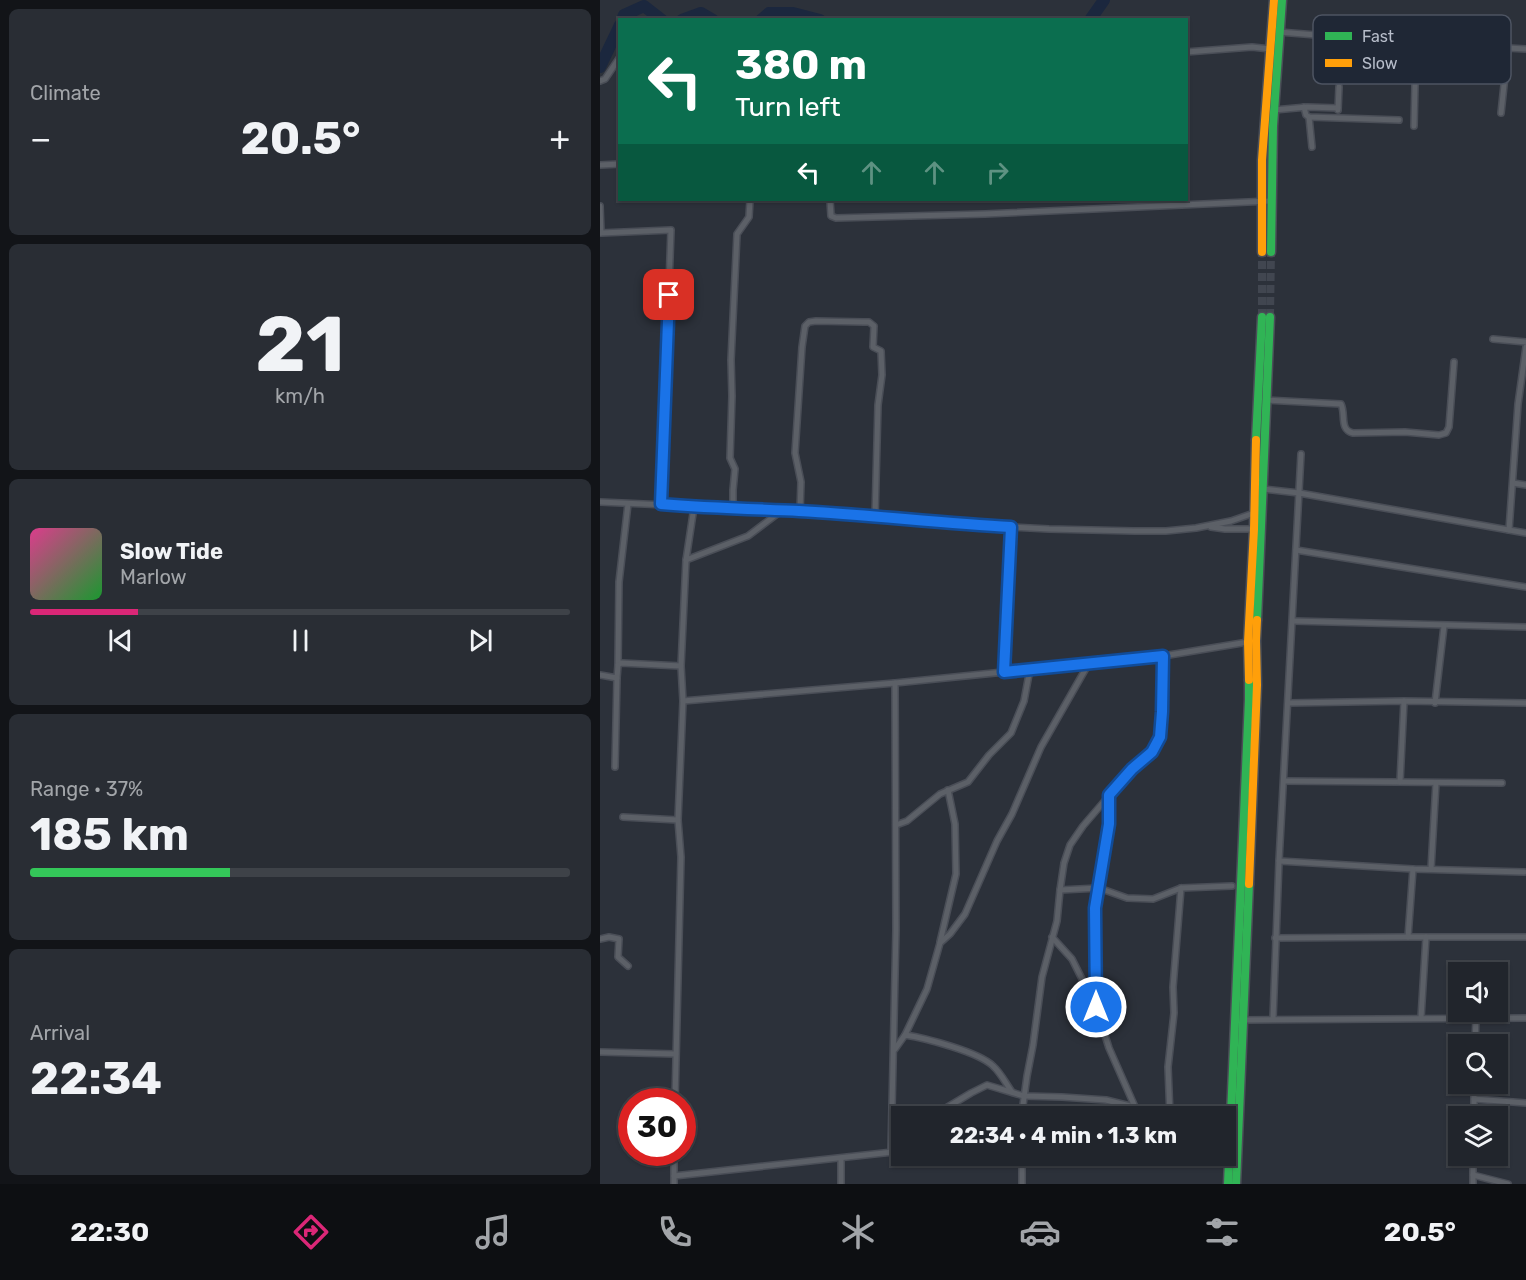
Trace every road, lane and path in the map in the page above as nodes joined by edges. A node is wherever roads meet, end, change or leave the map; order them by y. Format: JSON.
{"nodes":[{"id":1,"x":1274,"y":0,"type":"edge"},
{"id":2,"x":1282,"y":0,"type":"edge"},
{"id":3,"x":1279,"y":32,"type":"junction"},
{"id":4,"x":1313,"y":35,"type":"edge"},
{"id":5,"x":1511,"y":48,"type":"edge"},
{"id":6,"x":1270,"y":49,"type":"junction"},
{"id":7,"x":1526,"y":49,"type":"edge"},
{"id":8,"x":1188,"y":52,"type":"edge"},
{"id":9,"x":618,"y":60,"type":"edge"},
{"id":10,"x":600,"y":81,"type":"edge"},
{"id":11,"x":1415,"y":84,"type":"edge"},
{"id":12,"x":1504,"y":84,"type":"edge"},
{"id":13,"x":1339,"y":87,"type":"dead end"},
{"id":14,"x":1304,"y":107,"type":"junction"},
{"id":15,"x":1338,"y":108,"type":"junction"},
{"id":16,"x":1274,"y":110,"type":"junction"},
{"id":17,"x":1501,"y":113,"type":"dead end"},
{"id":18,"x":1309,"y":117,"type":"junction"},
{"id":19,"x":1337,"y":117,"type":"junction"},
{"id":20,"x":1399,"y":120,"type":"dead end"},
{"id":21,"x":1414,"y":126,"type":"dead end"},
{"id":22,"x":1312,"y":147,"type":"dead end"},
{"id":23,"x":618,"y":164,"type":"edge"},
{"id":24,"x":600,"y":165,"type":"edge"},
{"id":25,"x":750,"y":201,"type":"edge"},
{"id":26,"x":830,"y":201,"type":"edge"},
{"id":27,"x":1266,"y":201,"type":"junction"},
{"id":28,"x":600,"y":206,"type":"edge"},
{"id":29,"x":601,"y":233,"type":"edge"},
{"id":30,"x":1266,"y":252,"type":"tunnel mouth"},
{"id":31,"x":1493,"y":339,"type":"dead end"},
{"id":32,"x":1526,"y":342,"type":"edge"},
{"id":33,"x":1526,"y":347,"type":"edge"},
{"id":34,"x":1454,"y":362,"type":"dead end"},
{"id":35,"x":1267,"y":400,"type":"junction"},
{"id":36,"x":1518,"y":404,"type":"junction"},
{"id":37,"x":1526,"y":405,"type":"edge"},
{"id":38,"x":1301,"y":454,"type":"dead end"},
{"id":39,"x":1513,"y":483,"type":"junction"},
{"id":40,"x":1526,"y":485,"type":"edge"},
{"id":41,"x":1264,"y":489,"type":"junction"},
{"id":42,"x":1299,"y":493,"type":"junction"},
{"id":43,"x":600,"y":502,"type":"edge"},
{"id":44,"x":628,"y":504,"type":"junction"},
{"id":45,"x":661,"y":504,"type":"junction"},
{"id":46,"x":693,"y":507,"type":"junction"},
{"id":47,"x":736,"y":509,"type":"junction"},
{"id":48,"x":781,"y":511,"type":"junction"},
{"id":49,"x":800,"y":512,"type":"junction"},
{"id":50,"x":1254,"y":513,"type":"junction"},
{"id":51,"x":875,"y":518,"type":"junction"},
{"id":52,"x":1011,"y":527,"type":"junction"},
{"id":53,"x":1207,"y":527,"type":"junction"},
{"id":54,"x":1258,"y":529,"type":"junction"},
{"id":55,"x":1509,"y":530,"type":"junction"},
{"id":56,"x":1526,"y":533,"type":"edge"},
{"id":57,"x":1296,"y":550,"type":"junction"},
{"id":58,"x":686,"y":560,"type":"junction"},
{"id":59,"x":1526,"y":587,"type":"edge"},
{"id":60,"x":1293,"y":621,"type":"junction"},
{"id":61,"x":1444,"y":626,"type":"junction"},
{"id":62,"x":1526,"y":627,"type":"edge"},
{"id":63,"x":1252,"y":642,"type":"junction"},
{"id":64,"x":1163,"y":656,"type":"junction"},
{"id":65,"x":1089,"y":663,"type":"junction"},
{"id":66,"x":618,"y":665,"type":"junction"},
{"id":67,"x":681,"y":666,"type":"junction"},
{"id":68,"x":1030,"y":669,"type":"junction"},
{"id":69,"x":1004,"y":672,"type":"junction"},
{"id":70,"x":600,"y":675,"type":"edge"},
{"id":71,"x":617,"y":678,"type":"junction"},
{"id":72,"x":896,"y":683,"type":"junction"},
{"id":73,"x":683,"y":701,"type":"junction"},
{"id":74,"x":1404,"y":701,"type":"junction"},
{"id":75,"x":1289,"y":703,"type":"junction"},
{"id":76,"x":1435,"y":703,"type":"junction"},
{"id":77,"x":1526,"y":703,"type":"edge"},
{"id":78,"x":615,"y":767,"type":"dead end"},
{"id":79,"x":1284,"y":781,"type":"junction"},
{"id":80,"x":1400,"y":782,"type":"junction"},
{"id":81,"x":1436,"y":783,"type":"junction"},
{"id":82,"x":1502,"y":783,"type":"dead end"},
{"id":83,"x":948,"y":790,"type":"junction"},
{"id":84,"x":1109,"y":795,"type":"junction"},
{"id":85,"x":622,"y":817,"type":"dead end"},
{"id":86,"x":678,"y":820,"type":"junction"},
{"id":87,"x":896,"y":825,"type":"junction"},
{"id":88,"x":1279,"y":861,"type":"junction"},
{"id":89,"x":1413,"y":869,"type":"junction"},
{"id":90,"x":1431,"y":869,"type":"junction"},
{"id":91,"x":1524,"y":872,"type":"dead end"},
{"id":92,"x":1232,"y":886,"type":"dead end"},
{"id":93,"x":1099,"y":888,"type":"junction"},
{"id":94,"x":1181,"y":888,"type":"junction"},
{"id":95,"x":1059,"y":890,"type":"junction"},
{"id":96,"x":1052,"y":937,"type":"junction"},
{"id":97,"x":1408,"y":937,"type":"junction"},
{"id":98,"x":1426,"y":937,"type":"junction"},
{"id":99,"x":1526,"y":937,"type":"edge"},
{"id":100,"x":1275,"y":938,"type":"junction"},
{"id":101,"x":600,"y":939,"type":"edge"},
{"id":102,"x":940,"y":943,"type":"junction"},
{"id":103,"x":628,"y":966,"type":"dead end"},
{"id":104,"x":1096,"y":1007,"type":"junction"},
{"id":105,"x":1421,"y":1018,"type":"junction"},
{"id":106,"x":1448,"y":1018,"type":"edge"},
{"id":107,"x":1508,"y":1018,"type":"edge"},
{"id":108,"x":1526,"y":1018,"type":"edge"},
{"id":109,"x":1273,"y":1019,"type":"junction"},
{"id":110,"x":1243,"y":1020,"type":"junction"},
{"id":111,"x":905,"y":1035,"type":"junction"},
{"id":112,"x":894,"y":1050,"type":"junction"},
{"id":113,"x":600,"y":1052,"type":"edge"},
{"id":114,"x":676,"y":1054,"type":"junction"},
{"id":115,"x":675,"y":1088,"type":"edge"},
{"id":116,"x":1013,"y":1093,"type":"junction"},
{"id":117,"x":1474,"y":1094,"type":"edge"},
{"id":118,"x":1024,"y":1096,"type":"junction"},
{"id":119,"x":1474,"y":1099,"type":"junction"},
{"id":120,"x":1526,"y":1103,"type":"edge"},
{"id":121,"x":892,"y":1106,"type":"edge"},
{"id":122,"x":949,"y":1106,"type":"edge"},
{"id":123,"x":1024,"y":1106,"type":"edge"},
{"id":124,"x":1130,"y":1106,"type":"edge"},
{"id":125,"x":1134,"y":1106,"type":"edge"},
{"id":126,"x":1170,"y":1106,"type":"edge"},
{"id":127,"x":1228,"y":1106,"type":"edge"},
{"id":128,"x":1474,"y":1106,"type":"edge"},
{"id":129,"x":891,"y":1152,"type":"edge"},
{"id":130,"x":841,"y":1158,"type":"junction"},
{"id":131,"x":674,"y":1166,"type":"edge"},
{"id":132,"x":1022,"y":1166,"type":"edge"},
{"id":133,"x":1228,"y":1166,"type":"edge"},
{"id":134,"x":1473,"y":1166,"type":"edge"},
{"id":135,"x":674,"y":1176,"type":"junction"},
{"id":136,"x":1473,"y":1176,"type":"junction"},
{"id":137,"x":674,"y":1184,"type":"edge"},
{"id":138,"x":842,"y":1184,"type":"edge"},
{"id":139,"x":1022,"y":1184,"type":"edge"},
{"id":140,"x":1228,"y":1184,"type":"edge"},
{"id":141,"x":1236,"y":1184,"type":"edge"},
{"id":142,"x":1473,"y":1184,"type":"edge"},
{"id":143,"x":1508,"y":1184,"type":"edge"}],
"edges":[{"from":1,"to":6,"type":"main road"},
{"from":2,"to":3,"type":"main road"},
{"from":3,"to":4,"type":"street"},
{"from":3,"to":16,"type":"main road"},
{"from":5,"to":7,"type":"street"},
{"from":6,"to":8,"type":"street"},
{"from":6,"to":27,"type":"main road"},
{"from":9,"to":10,"type":"street"},
{"from":11,"to":21,"type":"street"},
{"from":12,"to":17,"type":"street"},
{"from":13,"to":15,"type":"street"},
{"from":14,"to":15,"type":"street"},
{"from":14,"to":16,"type":"street"},
{"from":14,"to":18,"type":"street"},
{"from":15,"to":19,"type":"street"},
{"from":16,"to":27,"type":"main road"},
{"from":18,"to":19,"type":"street"},
{"from":18,"to":22,"type":"street"},
{"from":19,"to":20,"type":"street"},
{"from":23,"to":24,"type":"street"},
{"from":25,"to":47,"type":"street"},
{"from":26,"to":27,"type":"street"},
{"from":27,"to":30,"type":"main road"},
{"from":28,"to":29,"type":"street"},
{"from":29,"to":45,"type":"street"},
{"from":31,"to":32,"type":"street"},
{"from":33,"to":36,"type":"street"},
{"from":34,"to":35,"type":"street"},
{"from":35,"to":41,"type":"main road"},
{"from":35,"to":50,"type":"main road"},
{"from":36,"to":37,"type":"street"},
{"from":36,"to":39,"type":"street"},
{"from":38,"to":42,"type":"street"},
{"from":39,"to":40,"type":"street"},
{"from":39,"to":55,"type":"street"},
{"from":41,"to":42,"type":"street"},
{"from":41,"to":54,"type":"main road"},
{"from":42,"to":55,"type":"street"},
{"from":42,"to":57,"type":"street"},
{"from":43,"to":44,"type":"street"},
{"from":44,"to":45,"type":"street"},
{"from":44,"to":66,"type":"street"},
{"from":45,"to":46,"type":"street"},
{"from":46,"to":47,"type":"street"},
{"from":46,"to":58,"type":"street"},
{"from":47,"to":48,"type":"street"},
{"from":48,"to":49,"type":"street"},
{"from":48,"to":58,"type":"street"},
{"from":49,"to":51,"type":"street"},
{"from":49,"to":51,"type":"street"},
{"from":50,"to":53,"type":"street"},
{"from":50,"to":54,"type":"main road"},
{"from":51,"to":52,"type":"street"},
{"from":52,"to":53,"type":"street"},
{"from":52,"to":69,"type":"street"},
{"from":53,"to":54,"type":"street"},
{"from":54,"to":63,"type":"main road"},
{"from":55,"to":56,"type":"street"},
{"from":57,"to":59,"type":"street"},
{"from":57,"to":60,"type":"street"},
{"from":58,"to":67,"type":"street"},
{"from":60,"to":61,"type":"street"},
{"from":60,"to":75,"type":"street"},
{"from":61,"to":62,"type":"street"},
{"from":61,"to":76,"type":"street"},
{"from":63,"to":64,"type":"street"},
{"from":63,"to":110,"type":"main road"},
{"from":63,"to":127,"type":"main road"},
{"from":64,"to":65,"type":"street"},
{"from":64,"to":84,"type":"street"},
{"from":65,"to":68,"type":"street"},
{"from":65,"to":102,"type":"street"},
{"from":66,"to":67,"type":"street"},
{"from":66,"to":71,"type":"street"},
{"from":67,"to":73,"type":"street"},
{"from":68,"to":69,"type":"street"},
{"from":68,"to":83,"type":"street"},
{"from":69,"to":72,"type":"street"},
{"from":70,"to":71,"type":"street"},
{"from":71,"to":78,"type":"street"},
{"from":72,"to":73,"type":"street"},
{"from":72,"to":87,"type":"street"},
{"from":73,"to":86,"type":"street"},
{"from":74,"to":75,"type":"street"},
{"from":74,"to":76,"type":"street"},
{"from":74,"to":80,"type":"street"},
{"from":75,"to":79,"type":"street"},
{"from":76,"to":77,"type":"street"},
{"from":79,"to":80,"type":"street"},
{"from":79,"to":88,"type":"street"},
{"from":80,"to":81,"type":"street"},
{"from":81,"to":82,"type":"street"},
{"from":81,"to":90,"type":"street"},
{"from":83,"to":87,"type":"street"},
{"from":83,"to":102,"type":"street"},
{"from":84,"to":93,"type":"street"},
{"from":84,"to":95,"type":"street"},
{"from":85,"to":86,"type":"street"},
{"from":86,"to":114,"type":"street"},
{"from":87,"to":112,"type":"street"},
{"from":88,"to":89,"type":"street"},
{"from":88,"to":100,"type":"street"},
{"from":89,"to":90,"type":"street"},
{"from":89,"to":97,"type":"street"},
{"from":90,"to":91,"type":"street"},
{"from":92,"to":94,"type":"street"},
{"from":93,"to":94,"type":"street"},
{"from":93,"to":95,"type":"street"},
{"from":93,"to":104,"type":"street"},
{"from":94,"to":126,"type":"street"},
{"from":95,"to":96,"type":"street"},
{"from":96,"to":104,"type":"street"},
{"from":96,"to":118,"type":"street"},
{"from":97,"to":98,"type":"street"},
{"from":97,"to":100,"type":"street"},
{"from":98,"to":99,"type":"street"},
{"from":98,"to":105,"type":"street"},
{"from":100,"to":109,"type":"street"},
{"from":101,"to":103,"type":"street"},
{"from":102,"to":111,"type":"street"},
{"from":104,"to":125,"type":"street"},
{"from":105,"to":106,"type":"street"},
{"from":105,"to":109,"type":"street"},
{"from":107,"to":108,"type":"street"},
{"from":109,"to":110,"type":"street"},
{"from":110,"to":141,"type":"main road"},
{"from":111,"to":112,"type":"street"},
{"from":111,"to":116,"type":"street"},
{"from":112,"to":121,"type":"street"},
{"from":113,"to":114,"type":"street"},
{"from":114,"to":115,"type":"street"},
{"from":116,"to":118,"type":"street"},
{"from":116,"to":122,"type":"street"},
{"from":117,"to":119,"type":"street"},
{"from":118,"to":123,"type":"street"},
{"from":118,"to":124,"type":"street"},
{"from":119,"to":120,"type":"street"},
{"from":119,"to":128,"type":"street"},
{"from":129,"to":130,"type":"street"},
{"from":130,"to":135,"type":"street"},
{"from":130,"to":138,"type":"street"},
{"from":131,"to":135,"type":"street"},
{"from":132,"to":139,"type":"street"},
{"from":133,"to":140,"type":"main road"},
{"from":134,"to":136,"type":"street"},
{"from":135,"to":137,"type":"street"},
{"from":136,"to":142,"type":"street"},
{"from":136,"to":143,"type":"street"}]}
